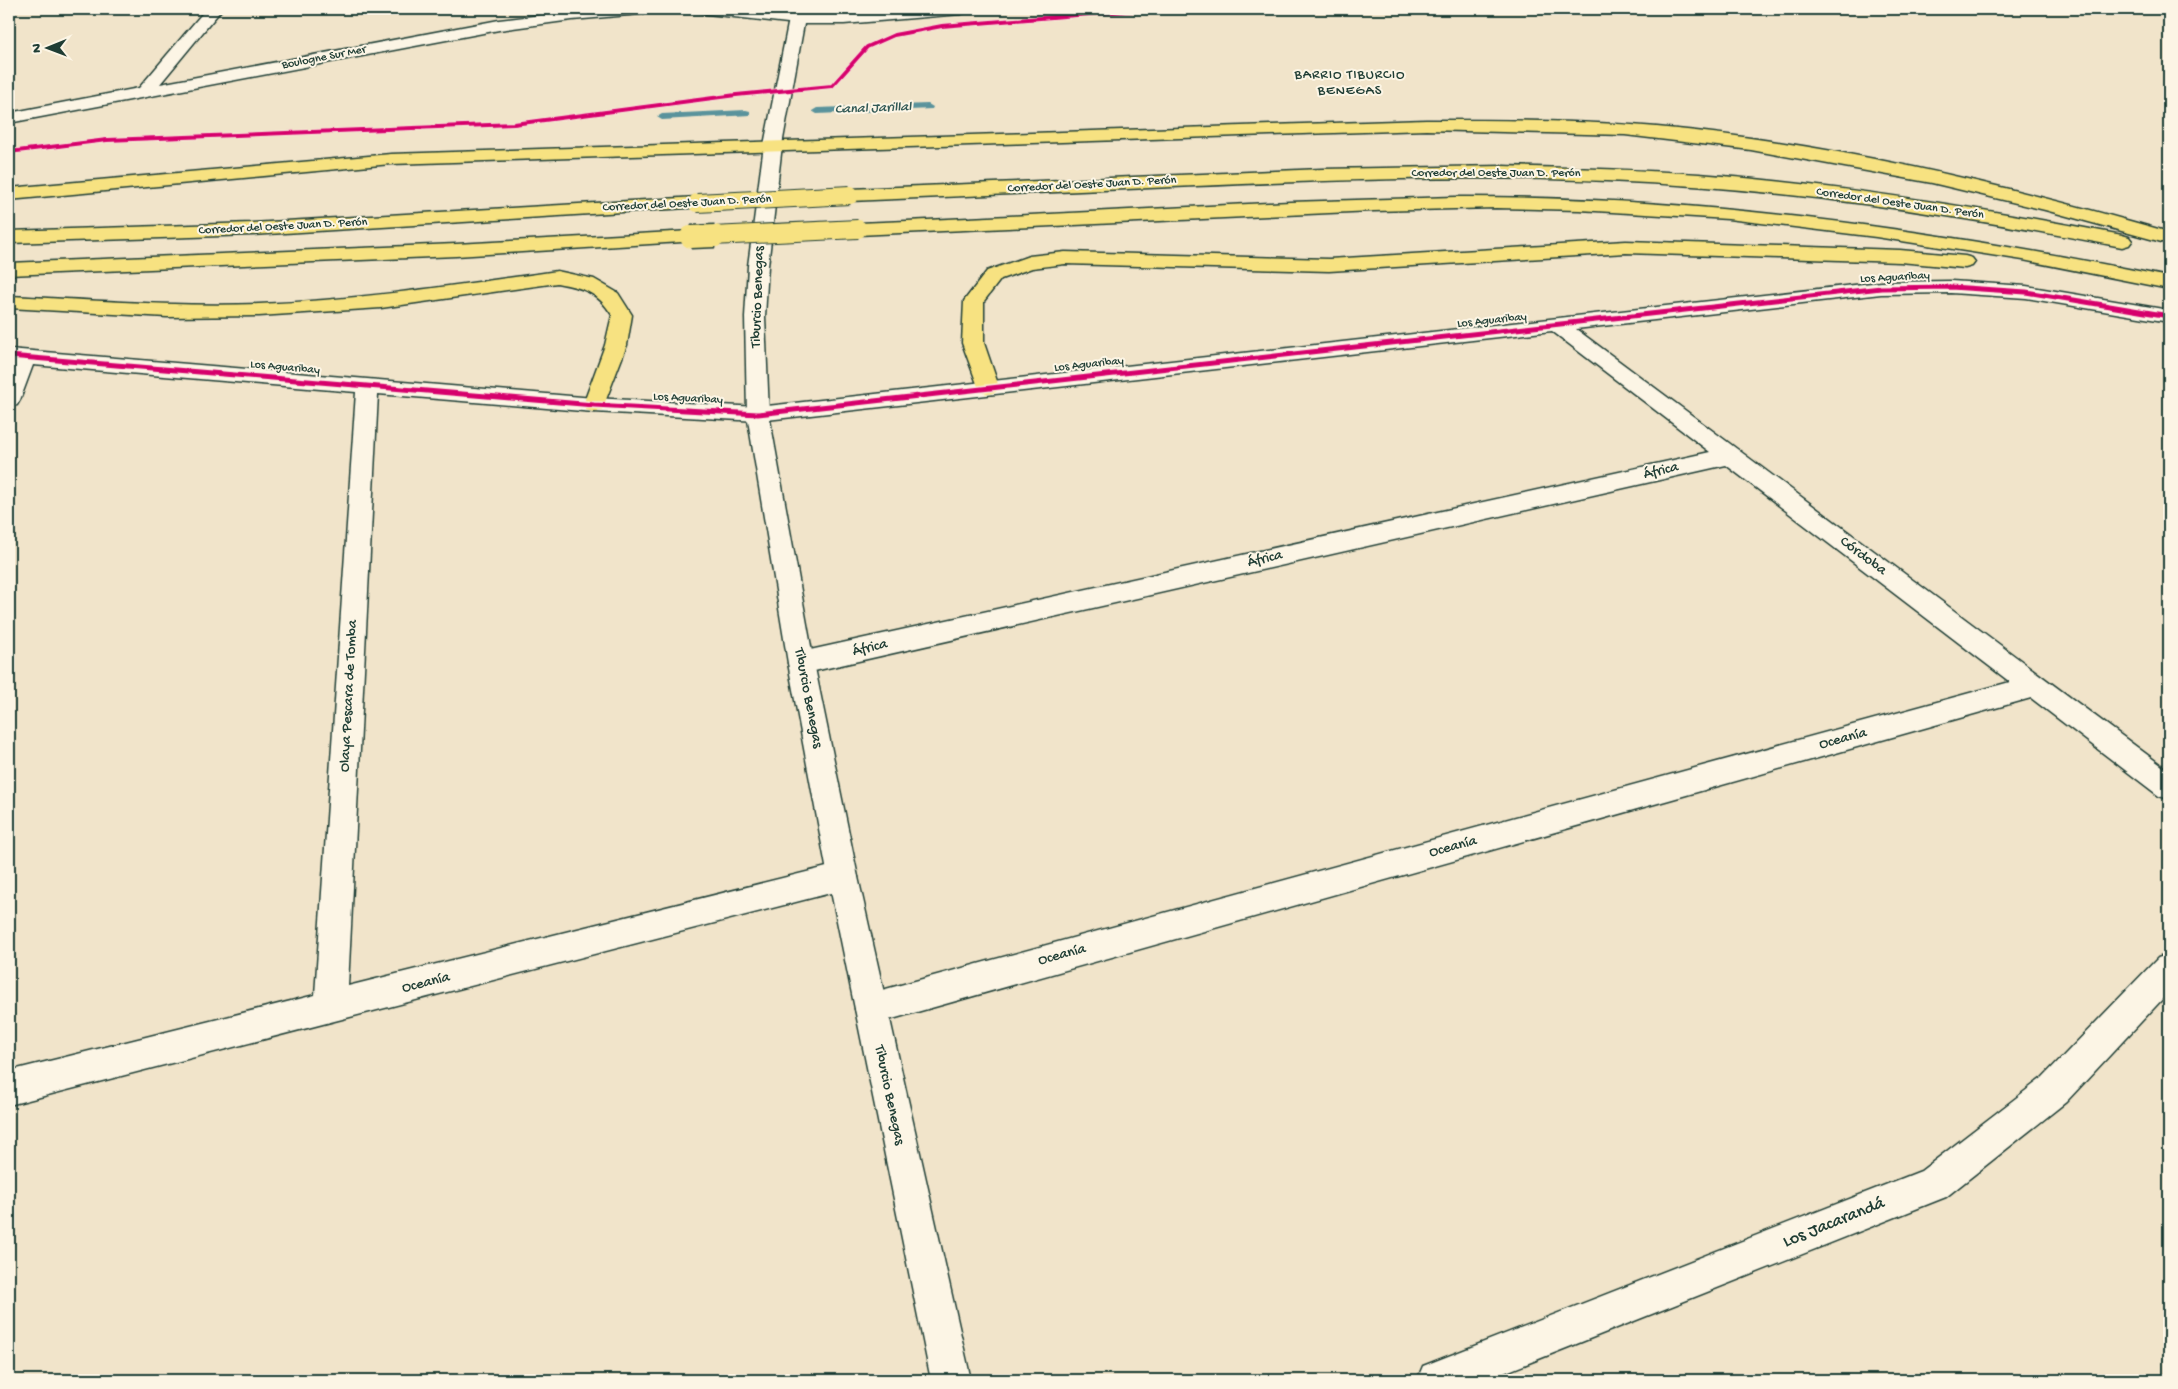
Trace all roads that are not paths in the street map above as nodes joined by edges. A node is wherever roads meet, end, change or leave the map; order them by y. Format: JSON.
{"nodes":[{"id":1,"x":214,"y":9,"type":"edge"},
{"id":2,"x":507,"y":9,"type":"edge"},
{"id":3,"x":641,"y":9,"type":"edge"},
{"id":4,"x":707,"y":9,"type":"edge"},
{"id":5,"x":961,"y":9,"type":"edge"},
{"id":6,"x":798,"y":14,"type":"edge"},
{"id":7,"x":499,"y":26,"type":"junction"},
{"id":8,"x":145,"y":92,"type":"junction"},
{"id":9,"x":9,"y":118,"type":"edge"},
{"id":10,"x":773,"y":145,"type":"junction"},
{"id":11,"x":9,"y":194,"type":"edge"},
{"id":12,"x":9,"y":237,"type":"edge"},
{"id":13,"x":2169,"y":238,"type":"edge"},
{"id":14,"x":2169,"y":253,"type":"edge"},
{"id":15,"x":9,"y":269,"type":"edge"},
{"id":16,"x":2169,"y":284,"type":"edge"},
{"id":17,"x":9,"y":302,"type":"edge"},
{"id":18,"x":2169,"y":316,"type":"edge"},
{"id":19,"x":1557,"y":325,"type":"junction"},
{"id":20,"x":17,"y":357,"type":"edge"},
{"id":21,"x":367,"y":386,"type":"junction"},
{"id":22,"x":988,"y":387,"type":"junction"},
{"id":23,"x":9,"y":400,"type":"edge"},
{"id":24,"x":594,"y":405,"type":"junction"},
{"id":25,"x":758,"y":414,"type":"junction"},
{"id":26,"x":1730,"y":456,"type":"junction"},
{"id":27,"x":801,"y":663,"type":"junction"},
{"id":28,"x":2035,"y":686,"type":"junction"},
{"id":29,"x":2169,"y":787,"type":"edge"},
{"id":30,"x":843,"y":877,"type":"junction"},
{"id":31,"x":2169,"y":970,"type":"edge"},
{"id":32,"x":331,"y":1007,"type":"junction"},
{"id":33,"x":871,"y":1009,"type":"junction"},
{"id":34,"x":9,"y":1088,"type":"edge"},
{"id":35,"x":951,"y":1380,"type":"edge"},
{"id":36,"x":1437,"y":1380,"type":"edge"}],
"edges":[{"from":1,"to":8,"type":"street"},
{"from":2,"to":7,"type":"street"},
{"from":3,"to":7,"type":"street","name":"Boulogne Sur Mer"},
{"from":4,"to":6,"type":"street"},
{"from":5,"to":6,"type":"street"},
{"from":6,"to":10,"type":"street","name":"Tiburcio Benegas"},
{"from":7,"to":8,"type":"street","name":"Boulogne Sur Mer"},
{"from":8,"to":9,"type":"street","name":"Boulogne Sur Mer"},
{"from":10,"to":11,"type":"highway"},
{"from":10,"to":13,"type":"highway"},
{"from":10,"to":25,"type":"street","name":"Tiburcio Benegas"},
{"from":12,"to":14,"type":"highway","name":"Corredor del Oeste Juan D. Perón","bridge":true},
{"from":15,"to":16,"type":"highway","name":"Corredor del Oeste Juan D. Perón","bridge":true},
{"from":16,"to":22,"type":"highway"},
{"from":17,"to":24,"type":"highway"},
{"from":18,"to":19,"type":"street","name":"Los Aguaribay"},
{"from":19,"to":22,"type":"street","name":"Los Aguaribay"},
{"from":19,"to":26,"type":"street","name":"Córdoba"},
{"from":20,"to":21,"type":"street","name":"Los Aguaribay"},
{"from":20,"to":23,"type":"street"},
{"from":21,"to":24,"type":"street","name":"Los Aguaribay"},
{"from":21,"to":32,"type":"street","name":"Olaya Pescara de Tomba"},
{"from":22,"to":25,"type":"street","name":"Los Aguaribay"},
{"from":24,"to":25,"type":"street","name":"Los Aguaribay"},
{"from":25,"to":27,"type":"street","name":"Tiburcio Benegas"},
{"from":26,"to":27,"type":"street","name":"África"},
{"from":26,"to":28,"type":"street","name":"Córdoba"},
{"from":27,"to":30,"type":"street","name":"Tiburcio Benegas"},
{"from":28,"to":29,"type":"street","name":"Córdoba"},
{"from":28,"to":33,"type":"street","name":"Oceanía"},
{"from":30,"to":32,"type":"street","name":"Oceanía"},
{"from":30,"to":33,"type":"street","name":"Tiburcio Benegas"},
{"from":31,"to":36,"type":"street","name":"Los Jacarandá"},
{"from":32,"to":34,"type":"street","name":"Oceanía"},
{"from":33,"to":35,"type":"street","name":"Tiburcio Benegas"}]}
